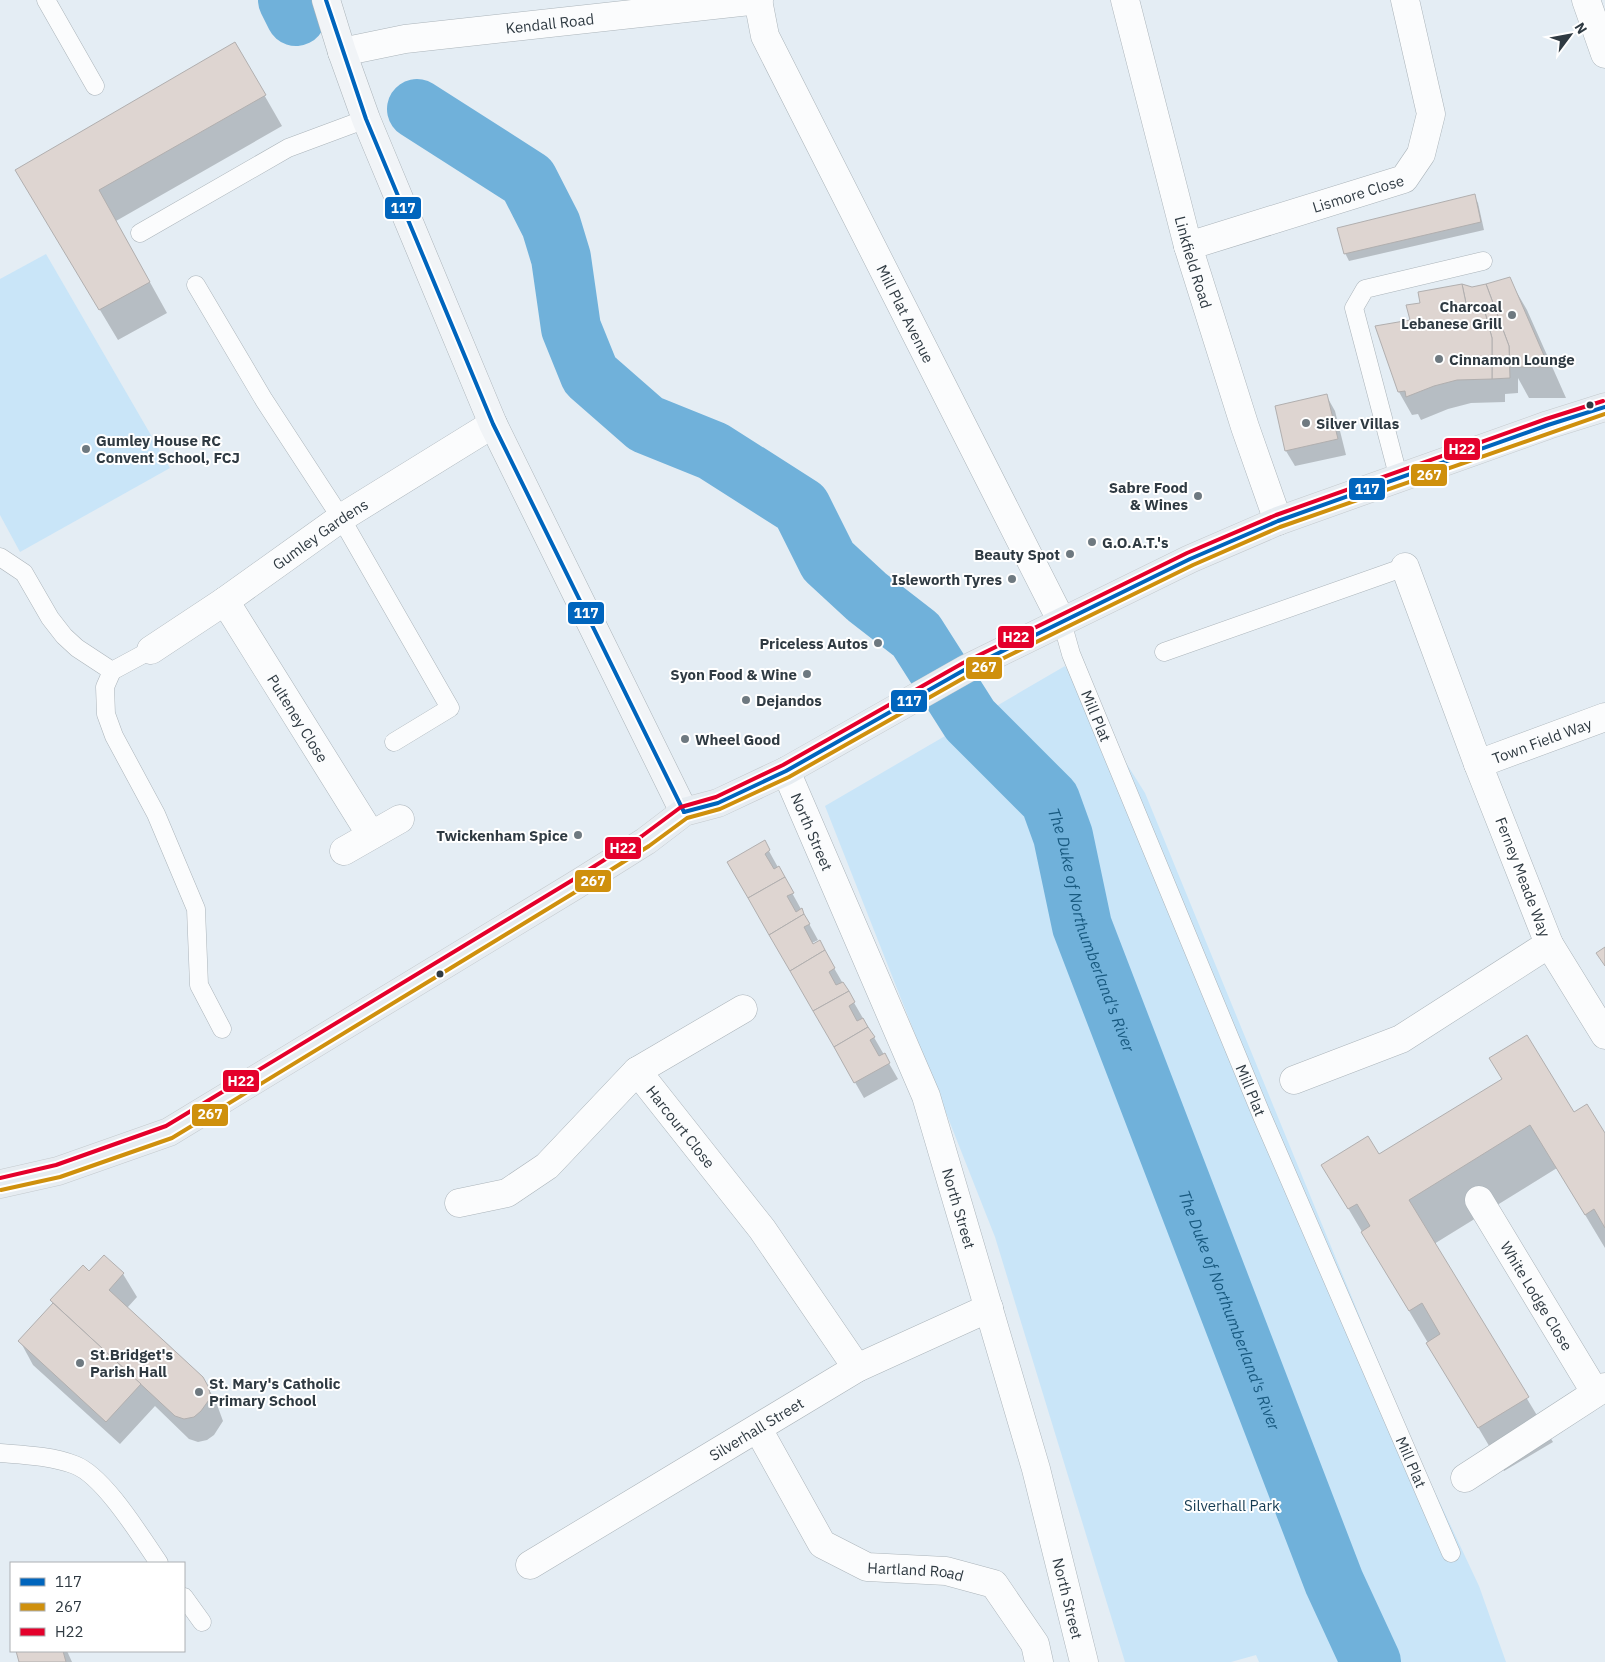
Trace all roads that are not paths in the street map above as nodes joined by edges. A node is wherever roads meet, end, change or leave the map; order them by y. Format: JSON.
{"nodes":[{"id":1,"x":46,"y":0,"type":"edge"},
{"id":2,"x":326,"y":0,"type":"edge"},
{"id":3,"x":759,"y":0,"type":"edge"},
{"id":4,"x":1125,"y":0,"type":"edge"},
{"id":5,"x":1405,"y":0,"type":"edge"},
{"id":6,"x":1586,"y":0,"type":"edge"},
{"id":7,"x":342,"y":52,"type":"junction"},
{"id":8,"x":1605,"y":54,"type":"edge"},
{"id":9,"x":95,"y":86,"type":"dead end"},
{"id":10,"x":366,"y":119,"type":"junction"},
{"id":11,"x":140,"y":233,"type":"dead end"},
{"id":12,"x":1188,"y":246,"type":"junction"},
{"id":13,"x":1483,"y":261,"type":"dead end"},
{"id":14,"x":196,"y":285,"type":"dead end"},
{"id":15,"x":1605,"y":407,"type":"edge"},
{"id":16,"x":493,"y":424,"type":"junction"},
{"id":17,"x":1399,"y":479,"type":"junction"},
{"id":18,"x":341,"y":518,"type":"junction"},
{"id":19,"x":1278,"y":521,"type":"junction"},
{"id":20,"x":0,"y":556,"type":"edge"},
{"id":21,"x":1405,"y":567,"type":"joint"},
{"id":22,"x":225,"y":601,"type":"junction"},
{"id":23,"x":1062,"y":622,"type":"junction"},
{"id":24,"x":151,"y":650,"type":"joint"},
{"id":25,"x":1164,"y":652,"type":"dead end"},
{"id":26,"x":112,"y":671,"type":"junction"},
{"id":27,"x":1605,"y":716,"type":"edge"},
{"id":28,"x":394,"y":742,"type":"dead end"},
{"id":29,"x":1478,"y":764,"type":"junction"},
{"id":30,"x":786,"y":771,"type":"junction"},
{"id":31,"x":684,"y":812,"type":"junction"},
{"id":32,"x":400,"y":819,"type":"dead end"},
{"id":33,"x":372,"y":835,"type":"junction"},
{"id":34,"x":344,"y":851,"type":"dead end"},
{"id":35,"x":1549,"y":944,"type":"junction"},
{"id":36,"x":743,"y":1009,"type":"dead end"},
{"id":37,"x":222,"y":1029,"type":"dead end"},
{"id":38,"x":1605,"y":1035,"type":"edge"},
{"id":39,"x":637,"y":1070,"type":"junction"},
{"id":40,"x":1294,"y":1080,"type":"dead end"},
{"id":41,"x":0,"y":1184,"type":"edge"},
{"id":42,"x":1479,"y":1200,"type":"dead end"},
{"id":43,"x":459,"y":1203,"type":"dead end"},
{"id":44,"x":989,"y":1308,"type":"junction"},
{"id":45,"x":857,"y":1368,"type":"junction"},
{"id":46,"x":1600,"y":1389,"type":"edge"},
{"id":47,"x":758,"y":1429,"type":"junction"},
{"id":48,"x":0,"y":1453,"type":"edge"},
{"id":49,"x":1465,"y":1478,"type":"dead end"},
{"id":50,"x":1451,"y":1553,"type":"dead end"},
{"id":51,"x":158,"y":1562,"type":"edge"},
{"id":52,"x":530,"y":1565,"type":"dead end"},
{"id":53,"x":185,"y":1598,"type":"edge"},
{"id":54,"x":202,"y":1622,"type":"dead end"},
{"id":55,"x":1039,"y":1662,"type":"edge"},
{"id":56,"x":1084,"y":1662,"type":"edge"}],
"edges":[{"from":1,"to":9,"type":"lane"},
{"from":2,"to":7,"type":"main road"},
{"from":3,"to":7,"type":"street","name":"Kendall Road"},
{"from":3,"to":23,"type":"street","name":"Mill Plat Avenue"},
{"from":4,"to":12,"type":"street","name":"Linkfield Road"},
{"from":5,"to":12,"type":"street","name":"Lismore Close"},
{"from":6,"to":8,"type":"street"},
{"from":7,"to":10,"type":"main road"},
{"from":10,"to":11,"type":"lane"},
{"from":10,"to":16,"type":"main road"},
{"from":12,"to":19,"type":"street","name":"Linkfield Road"},
{"from":13,"to":17,"type":"lane"},
{"from":14,"to":18,"type":"lane"},
{"from":15,"to":17,"type":"main road"},
{"from":16,"to":18,"type":"street","name":"Gumley Gardens"},
{"from":16,"to":31,"type":"main road"},
{"from":17,"to":19,"type":"main road"},
{"from":18,"to":22,"type":"street","name":"Gumley Gardens"},
{"from":18,"to":28,"type":"lane"},
{"from":19,"to":23,"type":"main road"},
{"from":20,"to":26,"type":"lane"},
{"from":21,"to":25,"type":"lane"},
{"from":21,"to":29,"type":"street","name":"Ferney Meade Way"},
{"from":22,"to":24,"type":"street","name":"Gumley Gardens"},
{"from":22,"to":33,"type":"street","name":"Pulteney Close"},
{"from":23,"to":30,"type":"main road"},
{"from":23,"to":50,"type":"lane","name":"Mill Plat"},
{"from":24,"to":26,"type":"lane"},
{"from":26,"to":37,"type":"lane"},
{"from":27,"to":29,"type":"street","name":"Town Field Way"},
{"from":29,"to":35,"type":"street","name":"Ferney Meade Way"},
{"from":30,"to":31,"type":"main road"},
{"from":30,"to":44,"type":"street","name":"North Street"},
{"from":31,"to":41,"type":"main road"},
{"from":32,"to":33,"type":"street"},
{"from":33,"to":34,"type":"street"},
{"from":35,"to":38,"type":"street"},
{"from":35,"to":40,"type":"street","name":"Ferney Meade Way"},
{"from":36,"to":39,"type":"street"},
{"from":39,"to":43,"type":"street","name":"Harcourt Close"},
{"from":39,"to":45,"type":"street","name":"Harcourt Close"},
{"from":42,"to":46,"type":"street","name":"White Lodge Close"},
{"from":44,"to":45,"type":"street","name":"Silverhall Street"},
{"from":44,"to":56,"type":"street","name":"North Street"},
{"from":45,"to":47,"type":"street","name":"Silverhall Street"},
{"from":46,"to":49,"type":"street","name":"White Lodge Close"},
{"from":47,"to":52,"type":"street","name":"Silverhall Street"},
{"from":47,"to":55,"type":"street","name":"Hartland Road"},
{"from":48,"to":51,"type":"lane"},
{"from":53,"to":54,"type":"lane"}]}
